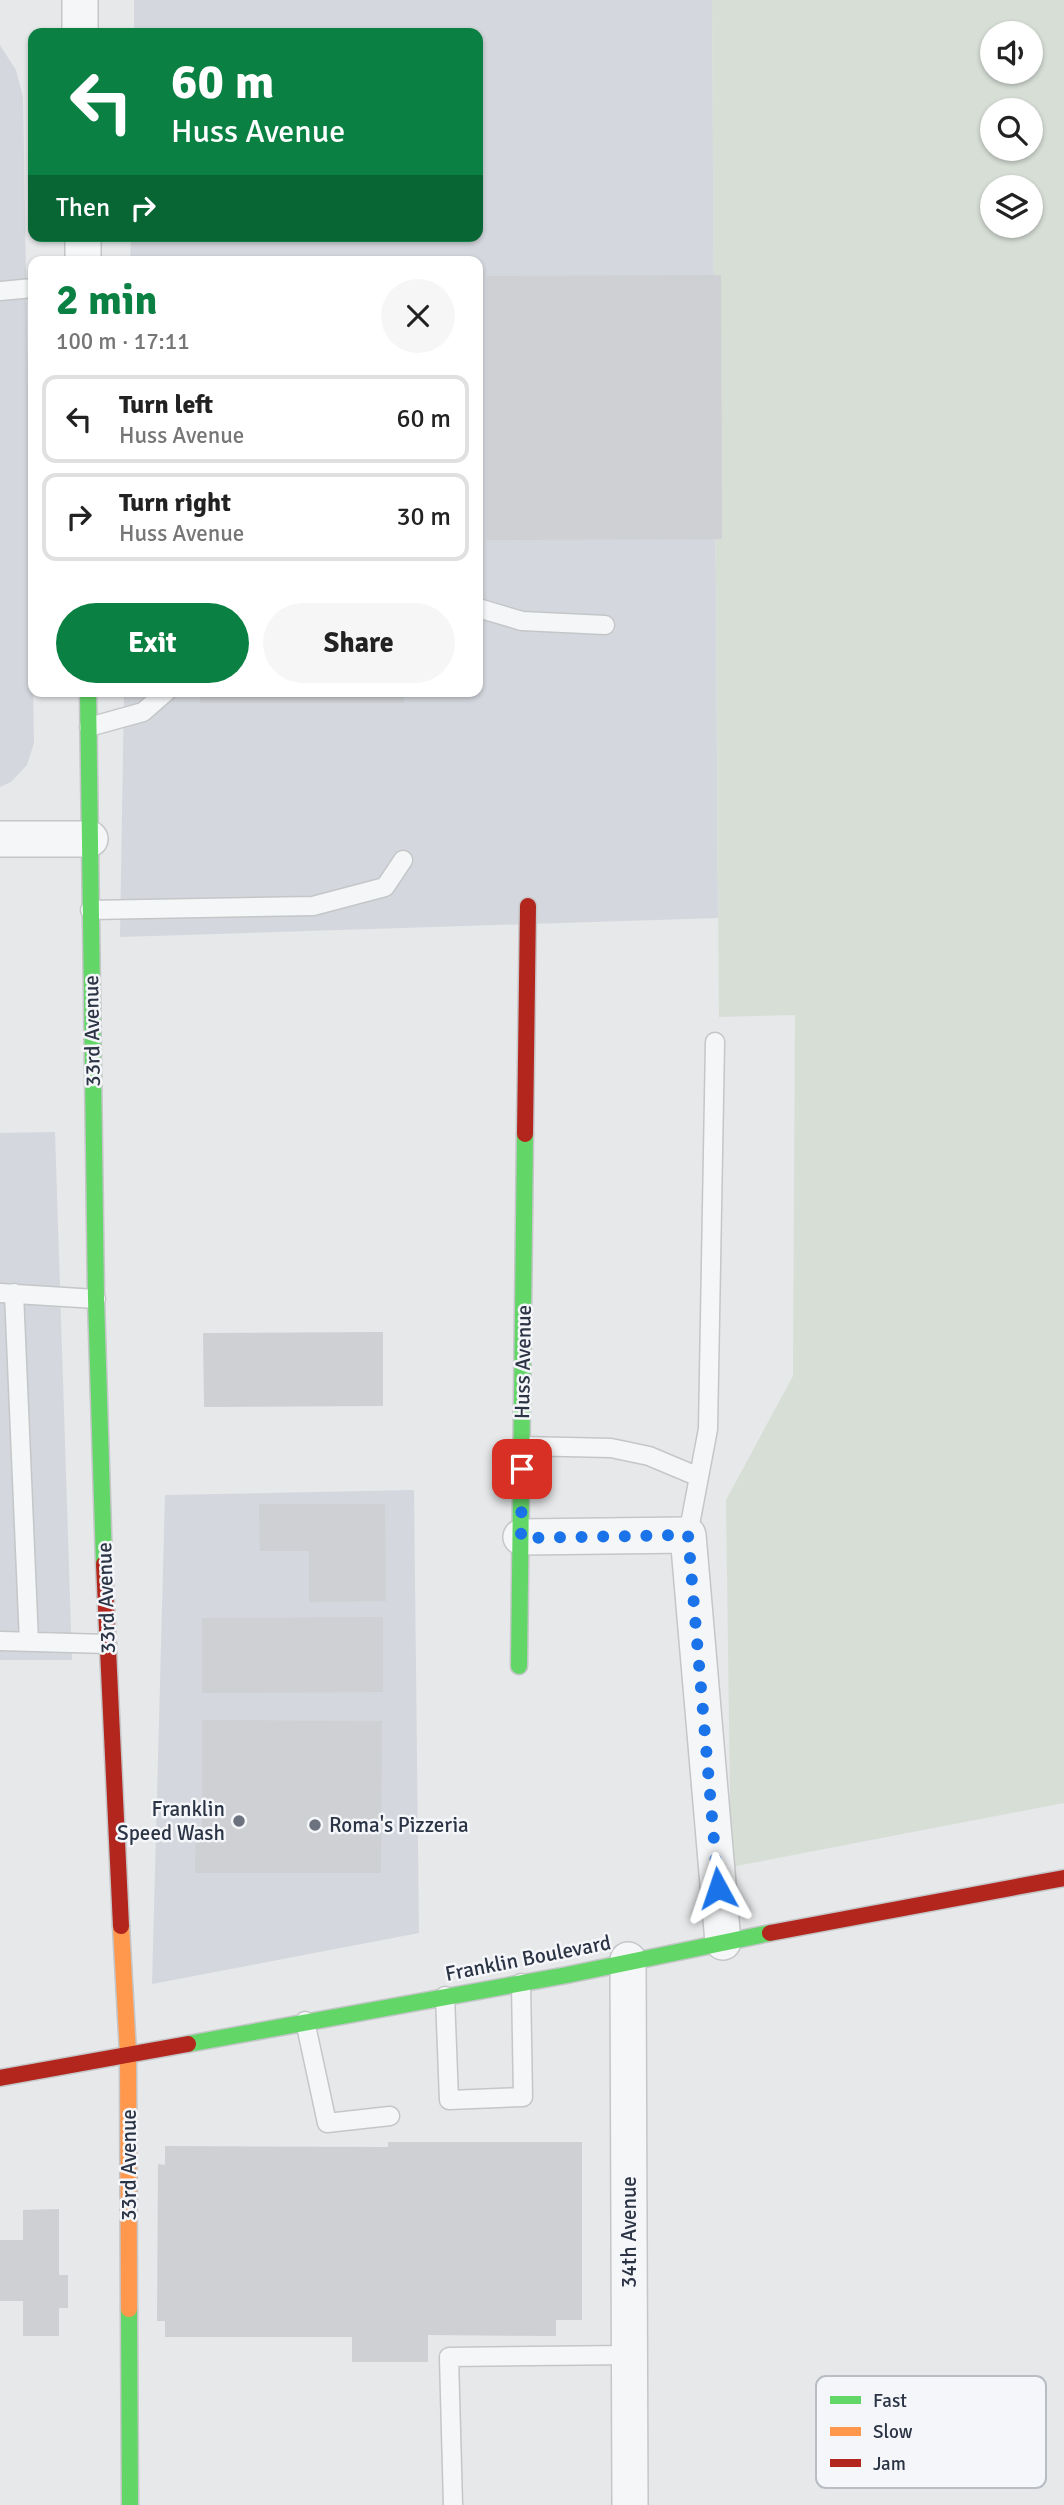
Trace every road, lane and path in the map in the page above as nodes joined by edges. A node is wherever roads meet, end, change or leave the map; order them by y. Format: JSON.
{"nodes":[{"id":1,"x":80,"y":0,"type":"edge"},
{"id":2,"x":80,"y":28,"type":"edge"},
{"id":3,"x":28,"y":288,"type":"edge"},
{"id":4,"x":0,"y":291,"type":"edge"},
{"id":5,"x":483,"y":609,"type":"edge"},
{"id":6,"x":605,"y":625,"type":"dead end"},
{"id":7,"x":88,"y":697,"type":"edge"},
{"id":8,"x":160,"y":697,"type":"edge"},
{"id":9,"x":89,"y":727,"type":"junction"},
{"id":10,"x":0,"y":839,"type":"edge"},
{"id":11,"x":90,"y":839,"type":"junction"},
{"id":12,"x":403,"y":860,"type":"dead end"},
{"id":13,"x":528,"y":906,"type":"dead end"},
{"id":14,"x":90,"y":910,"type":"junction"},
{"id":15,"x":715,"y":1042,"type":"dead end"},
{"id":16,"x":7,"y":1293,"type":"edge"},
{"id":17,"x":96,"y":1299,"type":"junction"},
{"id":18,"x":523,"y":1446,"type":"junction"},
{"id":19,"x":699,"y":1477,"type":"junction"},
{"id":20,"x":688,"y":1535,"type":"junction"},
{"id":21,"x":521,"y":1538,"type":"junction"},
{"id":22,"x":0,"y":1641,"type":"edge"},
{"id":23,"x":29,"y":1642,"type":"junction"},
{"id":24,"x":107,"y":1644,"type":"junction"},
{"id":25,"x":519,"y":1666,"type":"dead end"},
{"id":26,"x":1064,"y":1878,"type":"edge"},
{"id":27,"x":723,"y":1942,"type":"junction"},
{"id":28,"x":628,"y":1960,"type":"junction"},
{"id":29,"x":520,"y":1983,"type":"junction"},
{"id":30,"x":444,"y":1996,"type":"junction"},
{"id":31,"x":305,"y":2020,"type":"junction"},
{"id":32,"x":128,"y":2053,"type":"junction"},
{"id":33,"x":0,"y":2078,"type":"edge"},
{"id":34,"x":390,"y":2116,"type":"dead end"},
{"id":35,"x":630,"y":2355,"type":"junction"},
{"id":36,"x":130,"y":2505,"type":"edge"},
{"id":37,"x":453,"y":2505,"type":"edge"},
{"id":38,"x":630,"y":2505,"type":"edge"}],
"edges":[{"from":1,"to":2,"type":"street"},
{"from":3,"to":4,"type":"lane"},
{"from":5,"to":6,"type":"lane"},
{"from":7,"to":9,"type":"street","name":"33rd Avenue"},
{"from":8,"to":9,"type":"lane"},
{"from":9,"to":11,"type":"street","name":"33rd Avenue"},
{"from":10,"to":11,"type":"street"},
{"from":11,"to":14,"type":"street","name":"33rd Avenue"},
{"from":12,"to":14,"type":"lane"},
{"from":13,"to":18,"type":"street","name":"Huss Avenue"},
{"from":14,"to":17,"type":"street","name":"33rd Avenue"},
{"from":15,"to":19,"type":"lane"},
{"from":16,"to":17,"type":"lane"},
{"from":16,"to":23,"type":"lane"},
{"from":17,"to":24,"type":"street","name":"33rd Avenue"},
{"from":18,"to":19,"type":"lane"},
{"from":18,"to":21,"type":"street","name":"Huss Avenue"},
{"from":19,"to":20,"type":"lane"},
{"from":20,"to":21,"type":"street"},
{"from":20,"to":27,"type":"street"},
{"from":21,"to":25,"type":"street","name":"Huss Avenue"},
{"from":22,"to":23,"type":"lane"},
{"from":23,"to":24,"type":"lane"},
{"from":24,"to":32,"type":"street","name":"33rd Avenue"},
{"from":26,"to":27,"type":"street","name":"Franklin Boulevard"},
{"from":27,"to":28,"type":"street","name":"Franklin Boulevard"},
{"from":28,"to":29,"type":"street","name":"Franklin Boulevard"},
{"from":28,"to":35,"type":"street","name":"34th Avenue"},
{"from":29,"to":30,"type":"street","name":"Franklin Boulevard"},
{"from":29,"to":30,"type":"lane"},
{"from":30,"to":31,"type":"street","name":"Franklin Boulevard"},
{"from":31,"to":32,"type":"street","name":"Franklin Boulevard"},
{"from":31,"to":34,"type":"lane"},
{"from":32,"to":33,"type":"street","name":"Franklin Boulevard"},
{"from":32,"to":36,"type":"street","name":"33rd Avenue"},
{"from":35,"to":37,"type":"lane"},
{"from":35,"to":38,"type":"street","name":"34th Avenue"}]}
